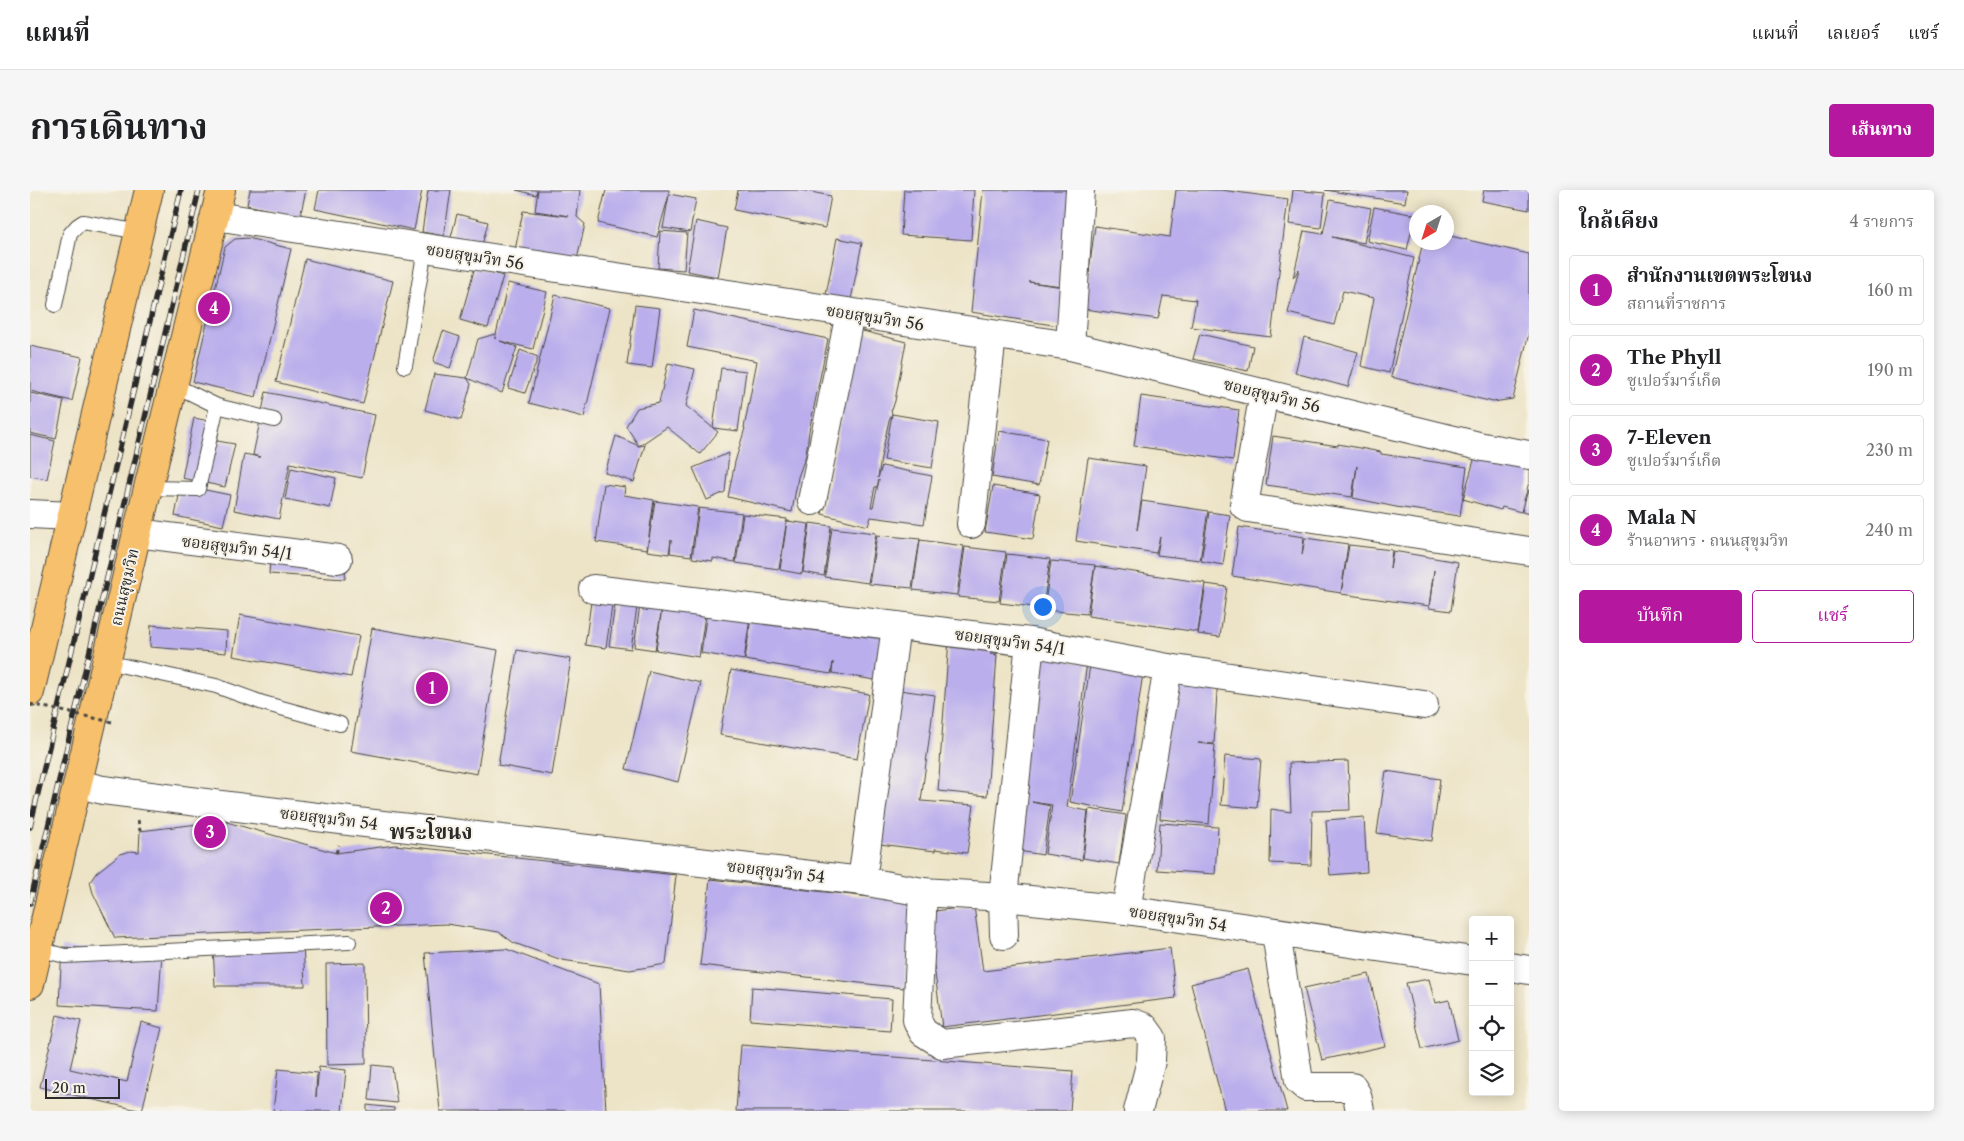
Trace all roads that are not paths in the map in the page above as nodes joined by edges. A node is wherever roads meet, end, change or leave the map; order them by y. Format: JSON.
{"nodes":[{"id":1,"x":149,"y":190,"type":"edge"},
{"id":2,"x":221,"y":190,"type":"edge"},
{"id":3,"x":1080,"y":190,"type":"edge"},
{"id":4,"x":215,"y":216,"type":"junction"},
{"id":5,"x":140,"y":232,"type":"junction"},
{"id":6,"x":425,"y":249,"type":"junction"},
{"id":7,"x":55,"y":306,"type":"dead end"},
{"id":8,"x":850,"y":313,"type":"junction"},
{"id":9,"x":992,"y":335,"type":"junction"},
{"id":10,"x":1070,"y":346,"type":"junction"},
{"id":11,"x":405,"y":366,"type":"dead end"},
{"id":12,"x":174,"y":385,"type":"junction"},
{"id":13,"x":1264,"y":393,"type":"junction"},
{"id":14,"x":217,"y":406,"type":"junction"},
{"id":15,"x":274,"y":420,"type":"dead end"},
{"id":16,"x":1529,"y":455,"type":"edge"},
{"id":17,"x":148,"y":488,"type":"junction"},
{"id":18,"x":812,"y":501,"type":"dead end"},
{"id":19,"x":30,"y":514,"type":"edge"},
{"id":20,"x":71,"y":516,"type":"junction"},
{"id":21,"x":971,"y":524,"type":"dead end"},
{"id":22,"x":137,"y":534,"type":"junction"},
{"id":23,"x":1529,"y":551,"type":"edge"},
{"id":24,"x":338,"y":559,"type":"dead end"},
{"id":25,"x":593,"y":589,"type":"dead end"},
{"id":26,"x":896,"y":626,"type":"junction"},
{"id":27,"x":1030,"y":642,"type":"junction"},
{"id":28,"x":106,"y":662,"type":"junction"},
{"id":29,"x":1168,"y":668,"type":"junction"},
{"id":30,"x":30,"y":692,"type":"edge"},
{"id":31,"x":1424,"y":705,"type":"dead end"},
{"id":32,"x":340,"y":724,"type":"dead end"},
{"id":33,"x":78,"y":784,"type":"junction"},
{"id":34,"x":862,"y":881,"type":"junction"},
{"id":35,"x":923,"y":892,"type":"junction"},
{"id":36,"x":1003,"y":897,"type":"junction"},
{"id":37,"x":1126,"y":910,"type":"junction"},
{"id":38,"x":1276,"y":934,"type":"junction"},
{"id":39,"x":1004,"y":935,"type":"dead end"},
{"id":40,"x":349,"y":942,"type":"dead end"},
{"id":41,"x":38,"y":950,"type":"junction"},
{"id":42,"x":1469,"y":961,"type":"edge"},
{"id":43,"x":1514,"y":968,"type":"edge"},
{"id":44,"x":1529,"y":970,"type":"edge"},
{"id":45,"x":30,"y":984,"type":"edge"},
{"id":46,"x":1138,"y":1111,"type":"edge"},
{"id":47,"x":1360,"y":1111,"type":"edge"}],
"edges":[{"from":1,"to":5,"type":"main road"},
{"from":2,"to":4,"type":"main road","name":"ถนนสุขุมวิท"},
{"from":3,"to":10,"type":"street"},
{"from":4,"to":6,"type":"street","name":"ซอยสุขุมวิท 56"},
{"from":4,"to":12,"type":"main road","name":"ถนนสุขุมวิท"},
{"from":5,"to":7,"type":"lane"},
{"from":5,"to":20,"type":"main road"},
{"from":6,"to":8,"type":"street","name":"ซอยสุขุมวิท 56"},
{"from":6,"to":11,"type":"lane"},
{"from":8,"to":9,"type":"street","name":"ซอยสุขุมวิท 56"},
{"from":8,"to":18,"type":"street"},
{"from":9,"to":10,"type":"street","name":"ซอยสุขุมวิท 56"},
{"from":9,"to":21,"type":"street"},
{"from":10,"to":13,"type":"street","name":"ซอยสุขุมวิท 56"},
{"from":12,"to":14,"type":"lane"},
{"from":12,"to":17,"type":"main road","name":"ถนนสุขุมวิท"},
{"from":13,"to":16,"type":"street","name":"ซอยสุขุมวิท 56"},
{"from":13,"to":23,"type":"street"},
{"from":14,"to":15,"type":"lane"},
{"from":14,"to":17,"type":"lane"},
{"from":17,"to":22,"type":"main road","name":"ถนนสุขุมวิท"},
{"from":19,"to":20,"type":"street"},
{"from":20,"to":30,"type":"main road"},
{"from":22,"to":24,"type":"street","name":"ซอยสุขุมวิท 54/1"},
{"from":22,"to":28,"type":"main road","name":"ถนนสุขุมวิท"},
{"from":25,"to":26,"type":"street","name":"ซอยสุขุมวิท 54/1"},
{"from":26,"to":27,"type":"street","name":"ซอยสุขุมวิท 54/1"},
{"from":26,"to":34,"type":"street"},
{"from":27,"to":29,"type":"street","name":"ซอยสุขุมวิท 54/1"},
{"from":27,"to":36,"type":"street"},
{"from":28,"to":32,"type":"lane"},
{"from":28,"to":33,"type":"main road","name":"ถนนสุขุมวิท"},
{"from":29,"to":31,"type":"street","name":"ซอยสุขุมวิท 54/1"},
{"from":29,"to":37,"type":"street"},
{"from":33,"to":34,"type":"street","name":"ซอยสุขุมวิท 54"},
{"from":33,"to":41,"type":"main road","name":"ถนนสุขุมวิท"},
{"from":34,"to":35,"type":"street","name":"ซอยสุขุมวิท 54"},
{"from":35,"to":36,"type":"street","name":"ซอยสุขุมวิท 54"},
{"from":35,"to":46,"type":"street"},
{"from":36,"to":37,"type":"street","name":"ซอยสุขุมวิท 54"},
{"from":36,"to":39,"type":"street"},
{"from":37,"to":38,"type":"street","name":"ซอยสุขุมวิท 54"},
{"from":38,"to":42,"type":"street","name":"ซอยสุขุมวิท 54"},
{"from":38,"to":47,"type":"street"},
{"from":40,"to":41,"type":"lane"},
{"from":41,"to":45,"type":"main road","name":"ถนนสุขุมวิท"},
{"from":43,"to":44,"type":"street"}]}
